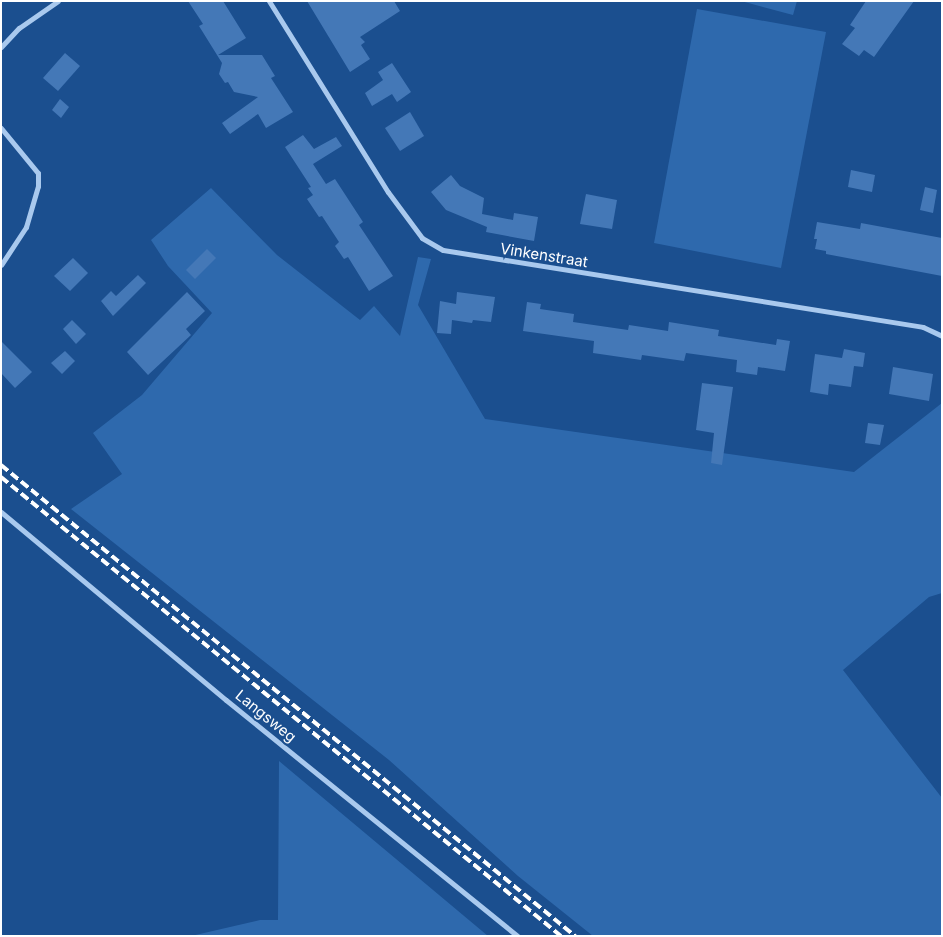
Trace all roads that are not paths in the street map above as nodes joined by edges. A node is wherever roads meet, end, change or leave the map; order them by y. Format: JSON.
{"nodes":[{"id":1,"x":58,"y":1,"type":"edge"},
{"id":2,"x":268,"y":1,"type":"edge"},
{"id":3,"x":1,"y":47,"type":"edge"},
{"id":4,"x":1,"y":128,"type":"edge"},
{"id":5,"x":1,"y":265,"type":"edge"},
{"id":6,"x":942,"y":336,"type":"edge"},
{"id":7,"x":1,"y":512,"type":"edge"},
{"id":8,"x":517,"y":936,"type":"edge"}],
"edges":[{"from":1,"to":3,"type":"street"},
{"from":2,"to":6,"type":"street","name":"Vinkenstraat"},
{"from":4,"to":5,"type":"street"},
{"from":7,"to":8,"type":"street","name":"Langsweg"}]}
